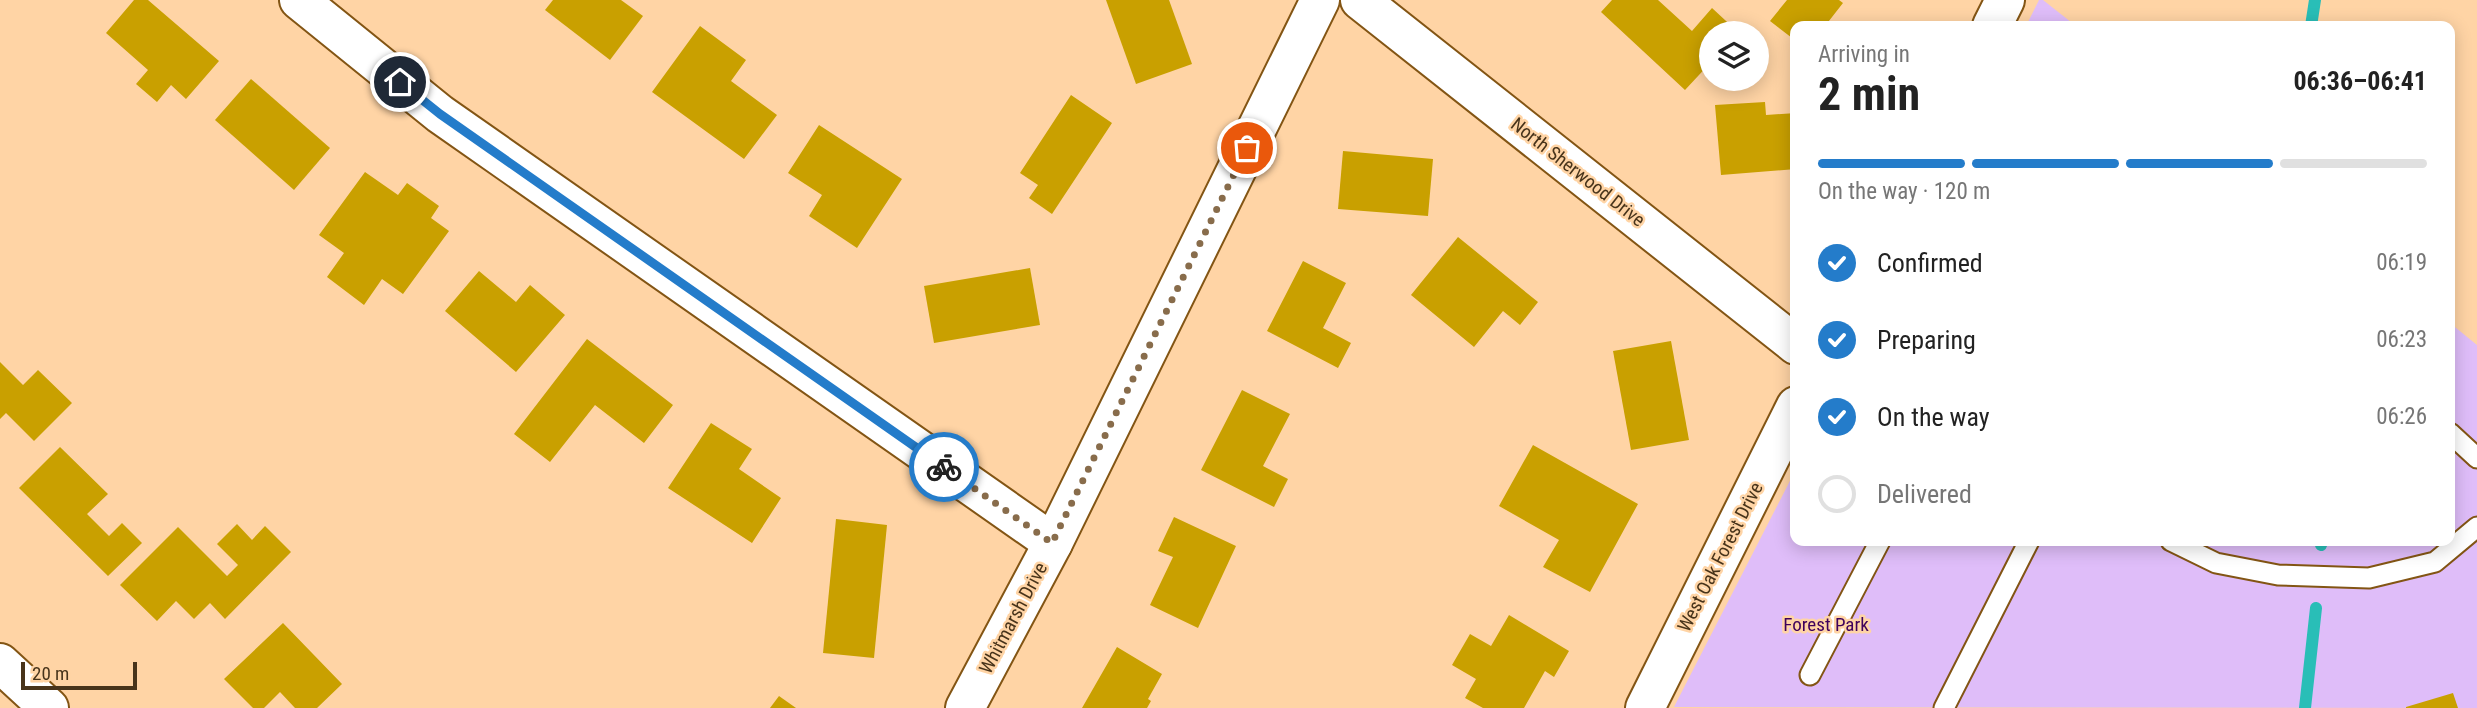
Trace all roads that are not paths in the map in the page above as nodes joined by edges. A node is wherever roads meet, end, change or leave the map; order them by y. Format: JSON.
{"nodes":[{"id":1,"x":299,"y":0,"type":"edge"},
{"id":2,"x":1320,"y":0,"type":"edge"},
{"id":3,"x":1360,"y":0,"type":"edge"},
{"id":4,"x":2005,"y":0,"type":"edge"},
{"id":5,"x":1994,"y":21,"type":"edge"},
{"id":6,"x":1790,"y":340,"type":"edge"},
{"id":7,"x":1790,"y":419,"type":"edge"},
{"id":8,"x":2455,"y":438,"type":"edge"},
{"id":9,"x":2477,"y":458,"type":"edge"},
{"id":10,"x":2477,"y":527,"type":"edge"},
{"id":11,"x":2455,"y":540,"type":"edge"},
{"id":12,"x":1052,"y":543,"type":"junction"},
{"id":13,"x":1877,"y":546,"type":"edge"},
{"id":14,"x":2026,"y":546,"type":"edge"},
{"id":15,"x":2181,"y":546,"type":"edge"},
{"id":16,"x":2446,"y":546,"type":"edge"},
{"id":17,"x":0,"y":663,"type":"edge"},
{"id":18,"x":1810,"y":675,"type":"dead end"},
{"id":19,"x":49,"y":708,"type":"edge"},
{"id":20,"x":965,"y":708,"type":"edge"},
{"id":21,"x":1645,"y":708,"type":"edge"},
{"id":22,"x":1944,"y":708,"type":"edge"}],
"edges":[{"from":1,"to":12,"type":"street"},
{"from":2,"to":12,"type":"street","name":"Whitmarsh Drive"},
{"from":3,"to":6,"type":"street","name":"North Sherwood Drive"},
{"from":4,"to":5,"type":"street"},
{"from":7,"to":21,"type":"street","name":"West Oak Forest Drive"},
{"from":8,"to":9,"type":"lane"},
{"from":10,"to":11,"type":"lane"},
{"from":12,"to":20,"type":"street","name":"Whitmarsh Drive"},
{"from":13,"to":18,"type":"lane"},
{"from":14,"to":22,"type":"lane"},
{"from":15,"to":16,"type":"lane"},
{"from":17,"to":19,"type":"street"}]}
